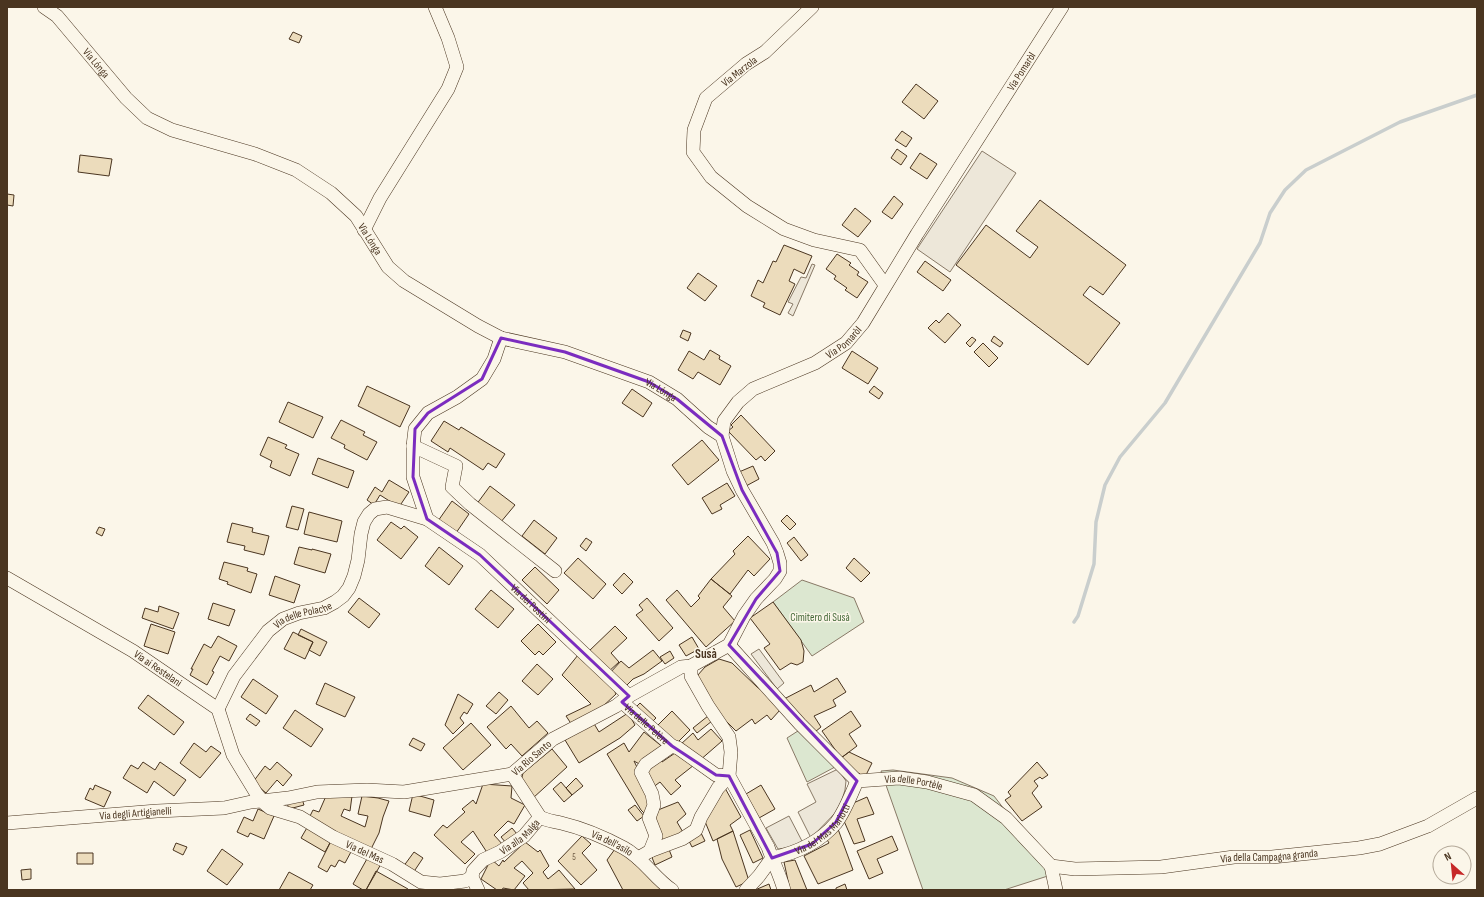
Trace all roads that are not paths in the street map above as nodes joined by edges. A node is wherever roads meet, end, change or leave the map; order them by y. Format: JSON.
{"nodes":[{"id":1,"x":44,"y":7,"type":"edge"},
{"id":2,"x":435,"y":7,"type":"edge"},
{"id":3,"x":812,"y":7,"type":"edge"},
{"id":4,"x":1062,"y":7,"type":"edge"},
{"id":5,"x":364,"y":230,"type":"junction"},
{"id":6,"x":885,"y":284,"type":"junction"},
{"id":7,"x":501,"y":338,"type":"junction"},
{"id":8,"x":722,"y":436,"type":"junction"},
{"id":9,"x":413,"y":446,"type":"junction"},
{"id":10,"x":369,"y":514,"type":"joint"},
{"id":11,"x":427,"y":519,"type":"junction"},
{"id":12,"x":555,"y":571,"type":"dead end"},
{"id":13,"x":7,"y":578,"type":"edge"},
{"id":14,"x":729,"y":645,"type":"junction"},
{"id":15,"x":691,"y":666,"type":"junction"},
{"id":16,"x":626,"y":699,"type":"junction"},
{"id":17,"x":218,"y":709,"type":"junction"},
{"id":18,"x":672,"y":746,"type":"junction"},
{"id":19,"x":512,"y":774,"type":"junction"},
{"id":20,"x":730,"y":776,"type":"junction"},
{"id":21,"x":857,"y":781,"type":"junction"},
{"id":22,"x":1477,"y":798,"type":"edge"},
{"id":23,"x":263,"y":800,"type":"junction"},
{"id":24,"x":540,"y":817,"type":"junction"},
{"id":25,"x":7,"y":823,"type":"edge"},
{"id":26,"x":650,"y":851,"type":"junction"},
{"id":27,"x":638,"y":858,"type":"junction"},
{"id":28,"x":772,"y":858,"type":"junction"},
{"id":29,"x":1051,"y":866,"type":"junction"},
{"id":30,"x":472,"y":877,"type":"junction"},
{"id":31,"x":478,"y":890,"type":"edge"},
{"id":32,"x":672,"y":890,"type":"edge"},
{"id":33,"x":746,"y":890,"type":"edge"},
{"id":34,"x":784,"y":890,"type":"edge"},
{"id":35,"x":1056,"y":890,"type":"edge"}],
"edges":[{"from":1,"to":5,"type":"street","name":"Via Lónga"},
{"from":2,"to":5,"type":"street"},
{"from":3,"to":6,"type":"street","name":"Via Marzola"},
{"from":4,"to":6,"type":"street","name":"Via Pomaròl"},
{"from":5,"to":7,"type":"street","name":"Via Lónga"},
{"from":6,"to":8,"type":"street","name":"Via Pomaròl"},
{"from":7,"to":8,"type":"street","name":"Via Lónga"},
{"from":7,"to":9,"type":"street"},
{"from":8,"to":14,"type":"street"},
{"from":9,"to":11,"type":"street"},
{"from":9,"to":12,"type":"street"},
{"from":10,"to":11,"type":"street","name":"Via dei Postini"},
{"from":10,"to":17,"type":"street","name":"Via delle Polache"},
{"from":11,"to":16,"type":"street","name":"Via dei Postini"},
{"from":13,"to":17,"type":"street","name":"Via ai Restelani"},
{"from":14,"to":15,"type":"street","name":"Via Rio Santo"},
{"from":14,"to":21,"type":"street"},
{"from":15,"to":16,"type":"street","name":"Via Rio Santo"},
{"from":15,"to":20,"type":"street"},
{"from":16,"to":18,"type":"street","name":"Via delle Pelère"},
{"from":16,"to":19,"type":"street","name":"Via Rio Santo"},
{"from":17,"to":23,"type":"street"},
{"from":18,"to":20,"type":"street","name":"Via delle Pelère"},
{"from":18,"to":26,"type":"street","name":"Via delle Pelère"},
{"from":19,"to":23,"type":"street","name":"Via Rio Santo"},
{"from":19,"to":24,"type":"street","name":"Via alla Malga"},
{"from":20,"to":26,"type":"street"},
{"from":20,"to":28,"type":"street"},
{"from":21,"to":28,"type":"street","name":"Via del Mas Mariotti"},
{"from":21,"to":29,"type":"street","name":"Via delle Portèle"},
{"from":22,"to":29,"type":"street","name":"Via della Campagna granda"},
{"from":23,"to":25,"type":"street","name":"Via degli Artigianelli"},
{"from":23,"to":30,"type":"street","name":"Via del Mas"},
{"from":24,"to":27,"type":"street","name":"Via dell'asilo"},
{"from":24,"to":30,"type":"street","name":"Via alla Malga"},
{"from":26,"to":27,"type":"street"},
{"from":27,"to":32,"type":"street","name":"Via dell'asilo"},
{"from":28,"to":33,"type":"street"},
{"from":28,"to":34,"type":"street"},
{"from":29,"to":35,"type":"street"},
{"from":30,"to":31,"type":"street"}]}
